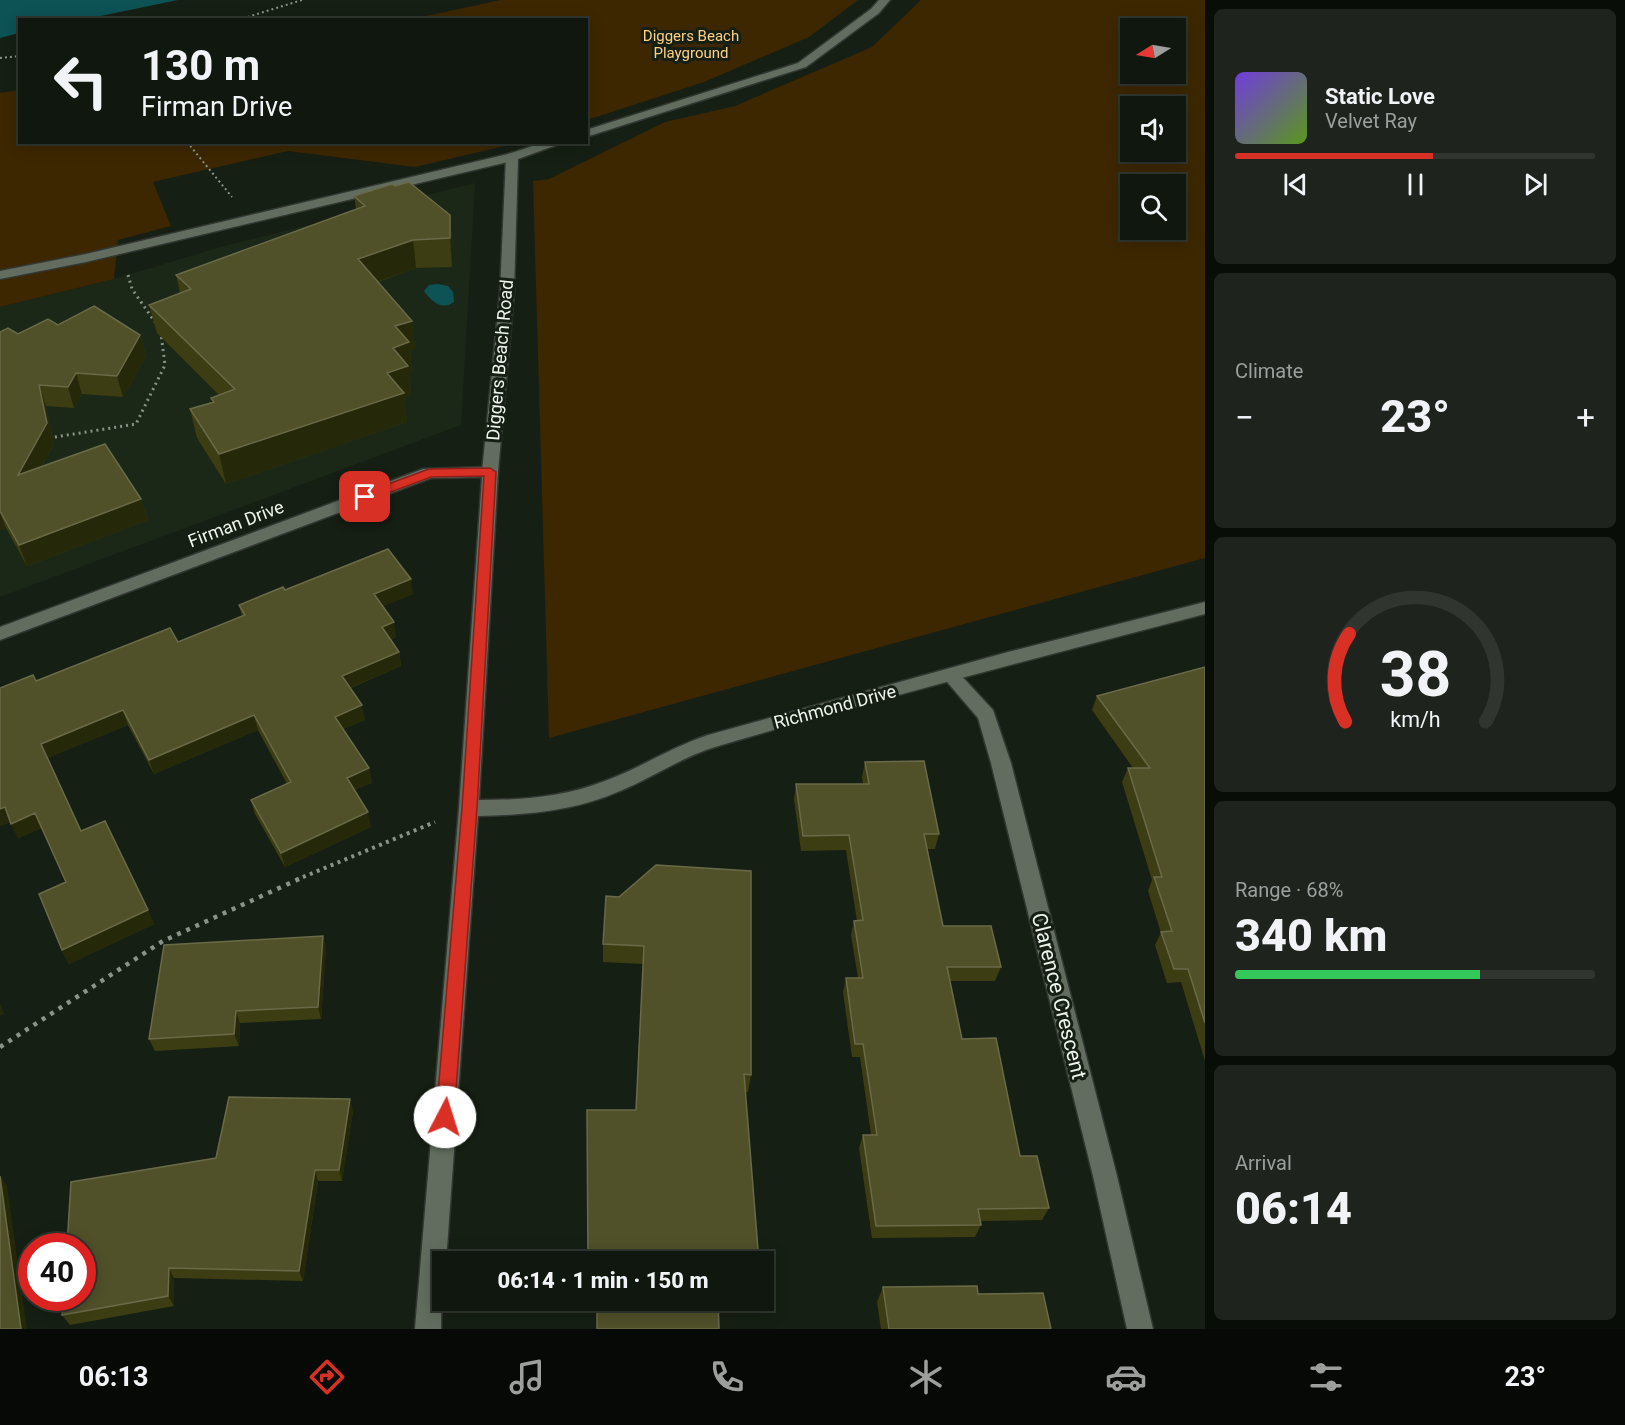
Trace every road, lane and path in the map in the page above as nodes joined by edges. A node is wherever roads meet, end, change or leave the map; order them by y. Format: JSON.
{"nodes":[{"id":1,"x":302,"y":0,"type":"edge"},
{"id":2,"x":885,"y":0,"type":"edge"},
{"id":3,"x":244,"y":18,"type":"edge"},
{"id":4,"x":18,"y":56,"type":"edge"},
{"id":5,"x":0,"y":58,"type":"edge"},
{"id":6,"x":588,"y":133,"type":"edge"},
{"id":7,"x":189,"y":144,"type":"edge"},
{"id":8,"x":553,"y":144,"type":"edge"},
{"id":9,"x":512,"y":157,"type":"junction"},
{"id":10,"x":249,"y":219,"type":"junction"},
{"id":11,"x":0,"y":275,"type":"edge"},
{"id":12,"x":128,"y":275,"type":"dead end"},
{"id":13,"x":45,"y":439,"type":"edge"},
{"id":14,"x":490,"y":472,"type":"junction"},
{"id":15,"x":1205,"y":608,"type":"edge"},
{"id":16,"x":0,"y":634,"type":"edge"},
{"id":17,"x":951,"y":676,"type":"junction"},
{"id":18,"x":470,"y":808,"type":"junction"},
{"id":19,"x":434,"y":822,"type":"dead end"},
{"id":20,"x":0,"y":1047,"type":"edge"},
{"id":21,"x":428,"y":1329,"type":"edge"},
{"id":22,"x":1140,"y":1329,"type":"edge"}],
"edges":[{"from":1,"to":3,"type":"path"},
{"from":2,"to":6,"type":"street"},
{"from":4,"to":5,"type":"path"},
{"from":7,"to":10,"type":"path"},
{"from":8,"to":9,"type":"street"},
{"from":9,"to":10,"type":"street"},
{"from":9,"to":14,"type":"street","name":"Diggers Beach Road"},
{"from":10,"to":11,"type":"street"},
{"from":12,"to":13,"type":"path"},
{"from":14,"to":16,"type":"street","name":"Firman Drive"},
{"from":14,"to":18,"type":"street","name":"Diggers Beach Road"},
{"from":15,"to":17,"type":"street","name":"Richmond Drive"},
{"from":17,"to":18,"type":"street","name":"Richmond Drive"},
{"from":17,"to":22,"type":"street","name":"Clarence Crescent"},
{"from":18,"to":21,"type":"street","name":"Diggers Beach Road"},
{"from":19,"to":20,"type":"path"}]}
